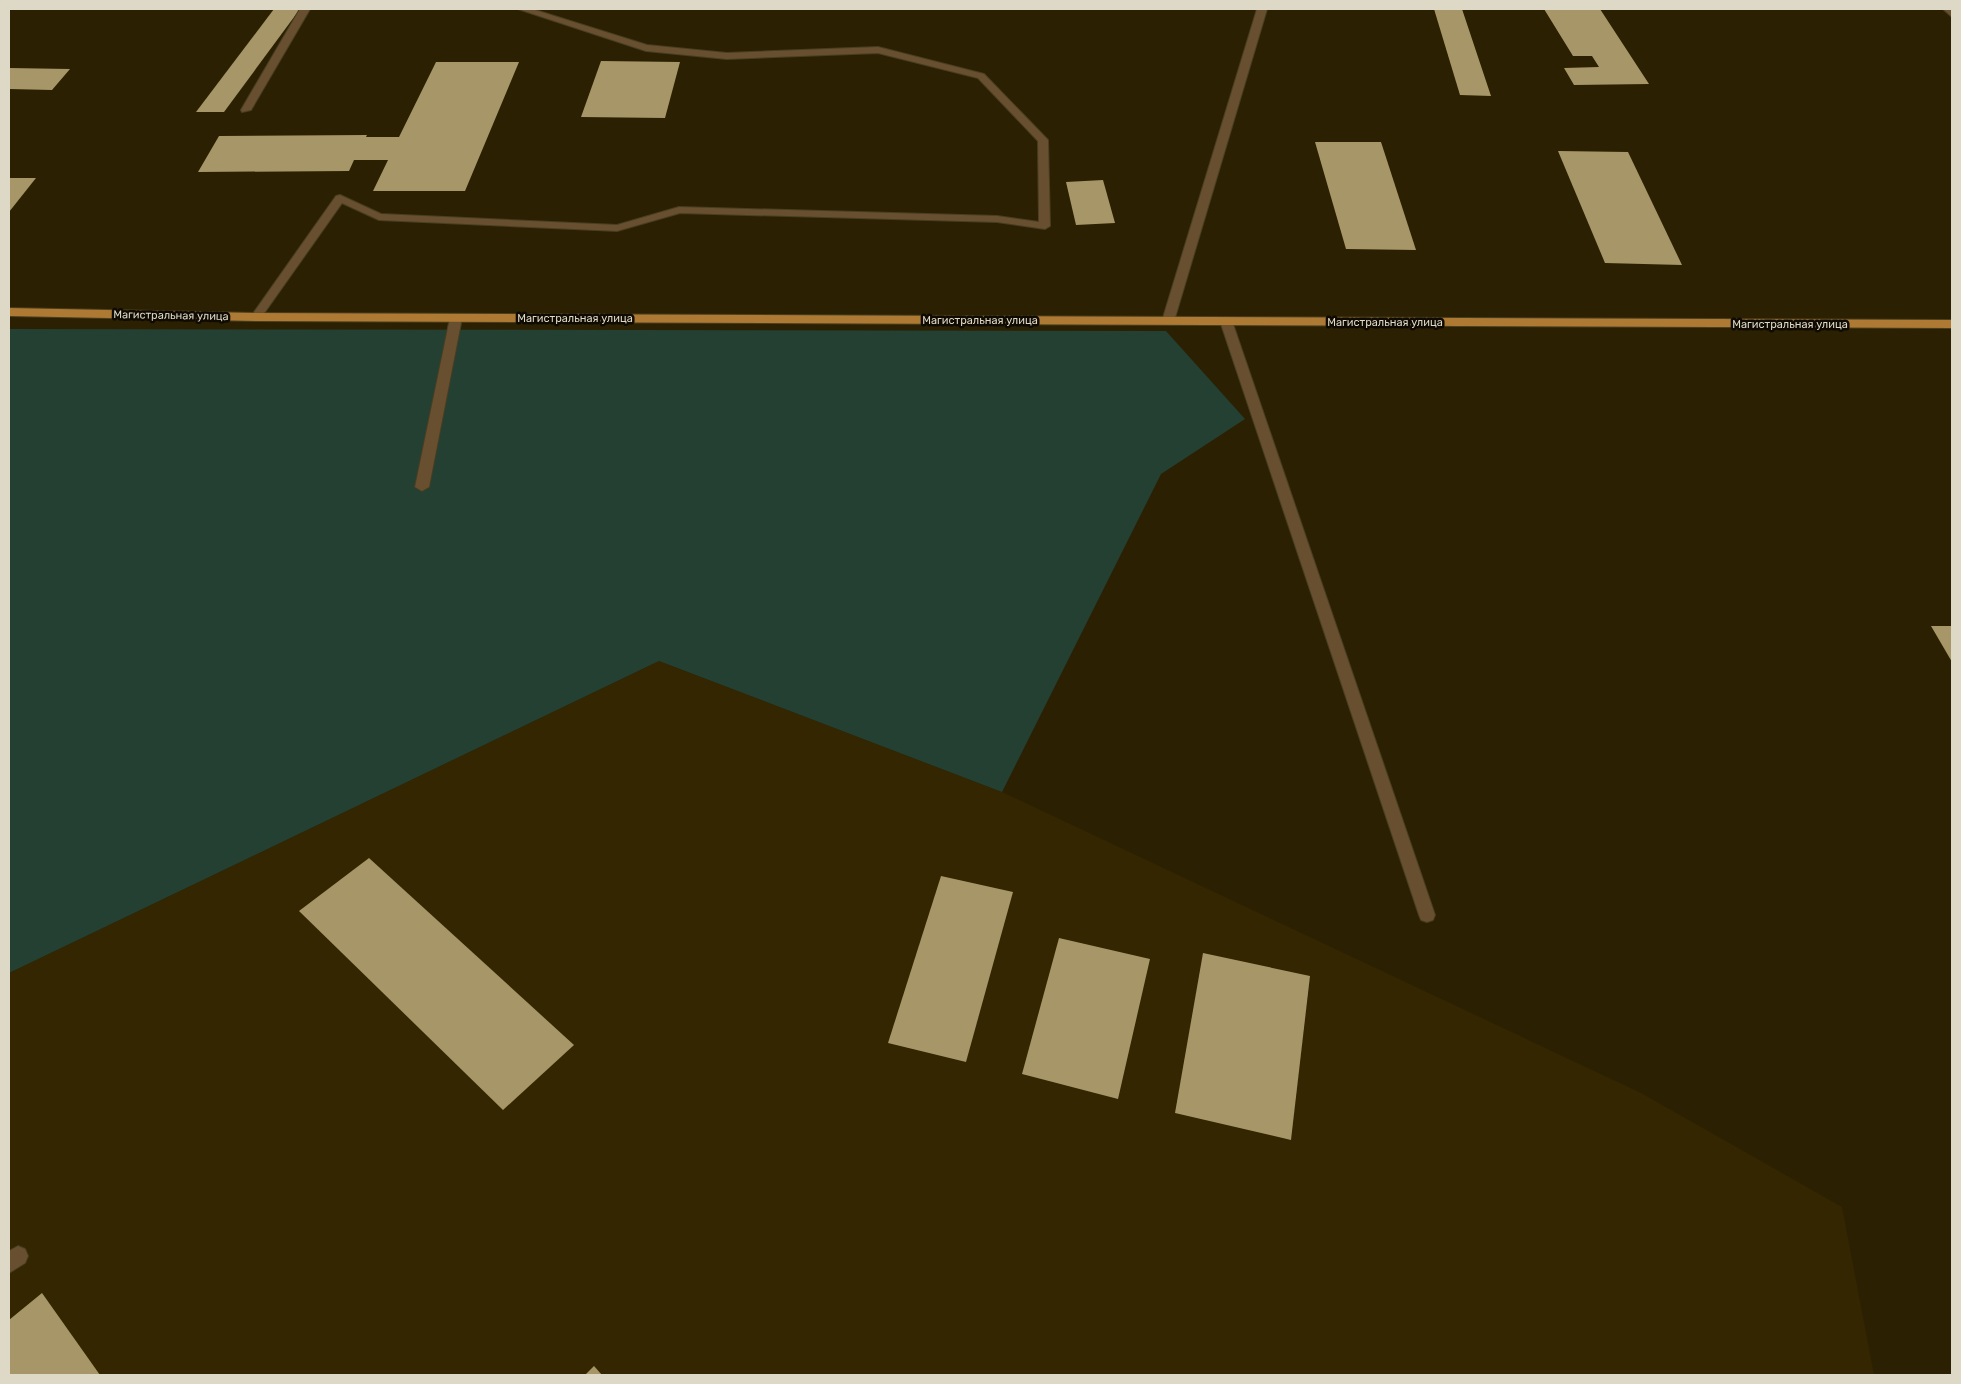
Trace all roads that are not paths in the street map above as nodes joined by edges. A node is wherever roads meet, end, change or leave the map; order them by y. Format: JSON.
{"nodes":[{"id":1,"x":305,"y":9,"type":"edge"},
{"id":2,"x":523,"y":9,"type":"edge"},
{"id":3,"x":1262,"y":9,"type":"edge"},
{"id":4,"x":1948,"y":9,"type":"edge"},
{"id":5,"x":1952,"y":14,"type":"edge"},
{"id":6,"x":246,"y":110,"type":"dead end"},
{"id":7,"x":9,"y":312,"type":"edge"},
{"id":8,"x":256,"y":317,"type":"junction"},
{"id":9,"x":456,"y":318,"type":"junction"},
{"id":10,"x":1168,"y":321,"type":"junction"},
{"id":11,"x":1226,"y":321,"type":"junction"},
{"id":12,"x":1952,"y":324,"type":"edge"},
{"id":13,"x":422,"y":487,"type":"dead end"},
{"id":14,"x":1427,"y":915,"type":"dead end"}],
"edges":[{"from":1,"to":6,"type":"lane"},
{"from":2,"to":8,"type":"lane"},
{"from":3,"to":10,"type":"lane"},
{"from":4,"to":5,"type":"lane"},
{"from":7,"to":8,"type":"main road","name":"Магистральная улица"},
{"from":8,"to":9,"type":"main road","name":"Магистральная улица"},
{"from":9,"to":10,"type":"main road","name":"Магистральная улица"},
{"from":9,"to":13,"type":"lane"},
{"from":10,"to":11,"type":"main road","name":"Магистральная улица"},
{"from":11,"to":12,"type":"main road","name":"Магистральная улица"},
{"from":11,"to":14,"type":"lane"}]}
